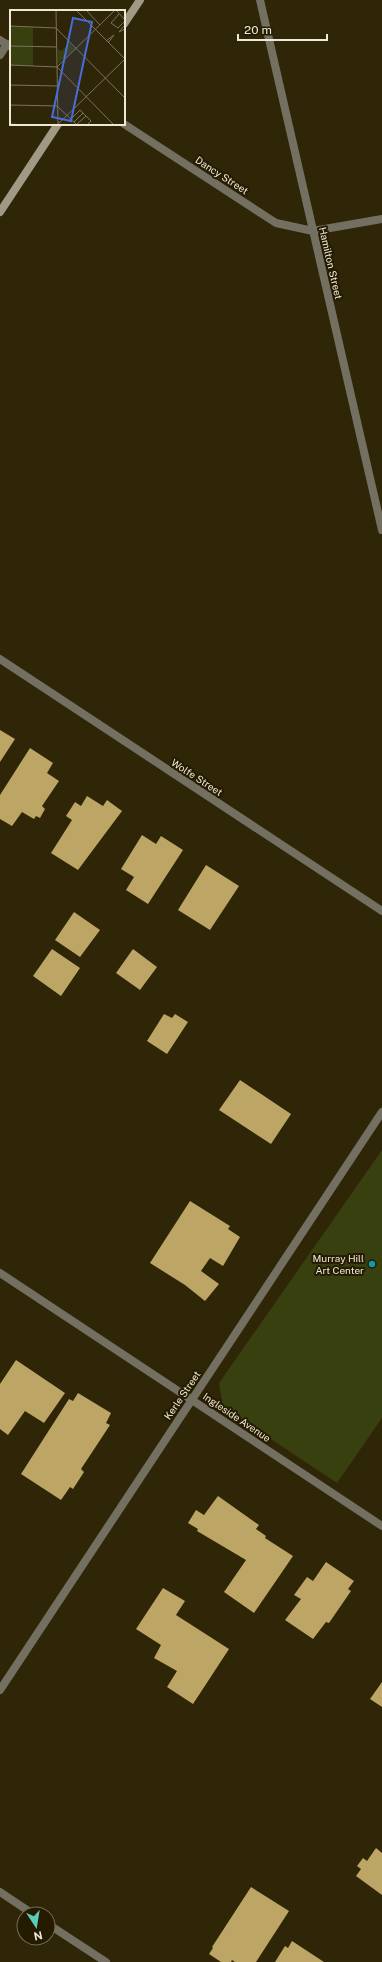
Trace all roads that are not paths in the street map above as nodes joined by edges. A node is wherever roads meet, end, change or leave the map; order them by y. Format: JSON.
{"nodes":[{"id":1,"x":140,"y":0,"type":"edge"},
{"id":2,"x":260,"y":0,"type":"edge"},
{"id":3,"x":125,"y":22,"type":"edge"},
{"id":4,"x":6,"y":44,"type":"edge"},
{"id":5,"x":0,"y":55,"type":"edge"},
{"id":6,"x":57,"y":125,"type":"edge"},
{"id":7,"x":125,"y":125,"type":"edge"},
{"id":8,"x":0,"y":212,"type":"edge"},
{"id":9,"x":382,"y":219,"type":"edge"},
{"id":10,"x":313,"y":231,"type":"junction"},
{"id":11,"x":382,"y":530,"type":"edge"},
{"id":12,"x":0,"y":659,"type":"edge"},
{"id":13,"x":382,"y":911,"type":"edge"},
{"id":14,"x":382,"y":1112,"type":"edge"},
{"id":15,"x":0,"y":1273,"type":"edge"},
{"id":16,"x":191,"y":1399,"type":"junction"},
{"id":17,"x":382,"y":1526,"type":"edge"},
{"id":18,"x":0,"y":1690,"type":"edge"},
{"id":19,"x":0,"y":1892,"type":"edge"},
{"id":20,"x":21,"y":1906,"type":"edge"},
{"id":21,"x":56,"y":1929,"type":"edge"},
{"id":22,"x":106,"y":1962,"type":"edge"}],
"edges":[{"from":1,"to":3,"type":"main road"},
{"from":2,"to":10,"type":"street","name":"Hamilton Street"},
{"from":4,"to":5,"type":"street"},
{"from":6,"to":8,"type":"main road"},
{"from":7,"to":10,"type":"street","name":"Dancy Street"},
{"from":9,"to":10,"type":"street"},
{"from":10,"to":11,"type":"street","name":"Hamilton Street"},
{"from":12,"to":13,"type":"street","name":"Wolfe Street"},
{"from":14,"to":16,"type":"street","name":"Kerle Street"},
{"from":15,"to":16,"type":"street","name":"Ingleside Avenue"},
{"from":16,"to":17,"type":"street","name":"Ingleside Avenue"},
{"from":16,"to":18,"type":"street","name":"Kerle Street"},
{"from":19,"to":20,"type":"street"},
{"from":21,"to":22,"type":"street"}]}
